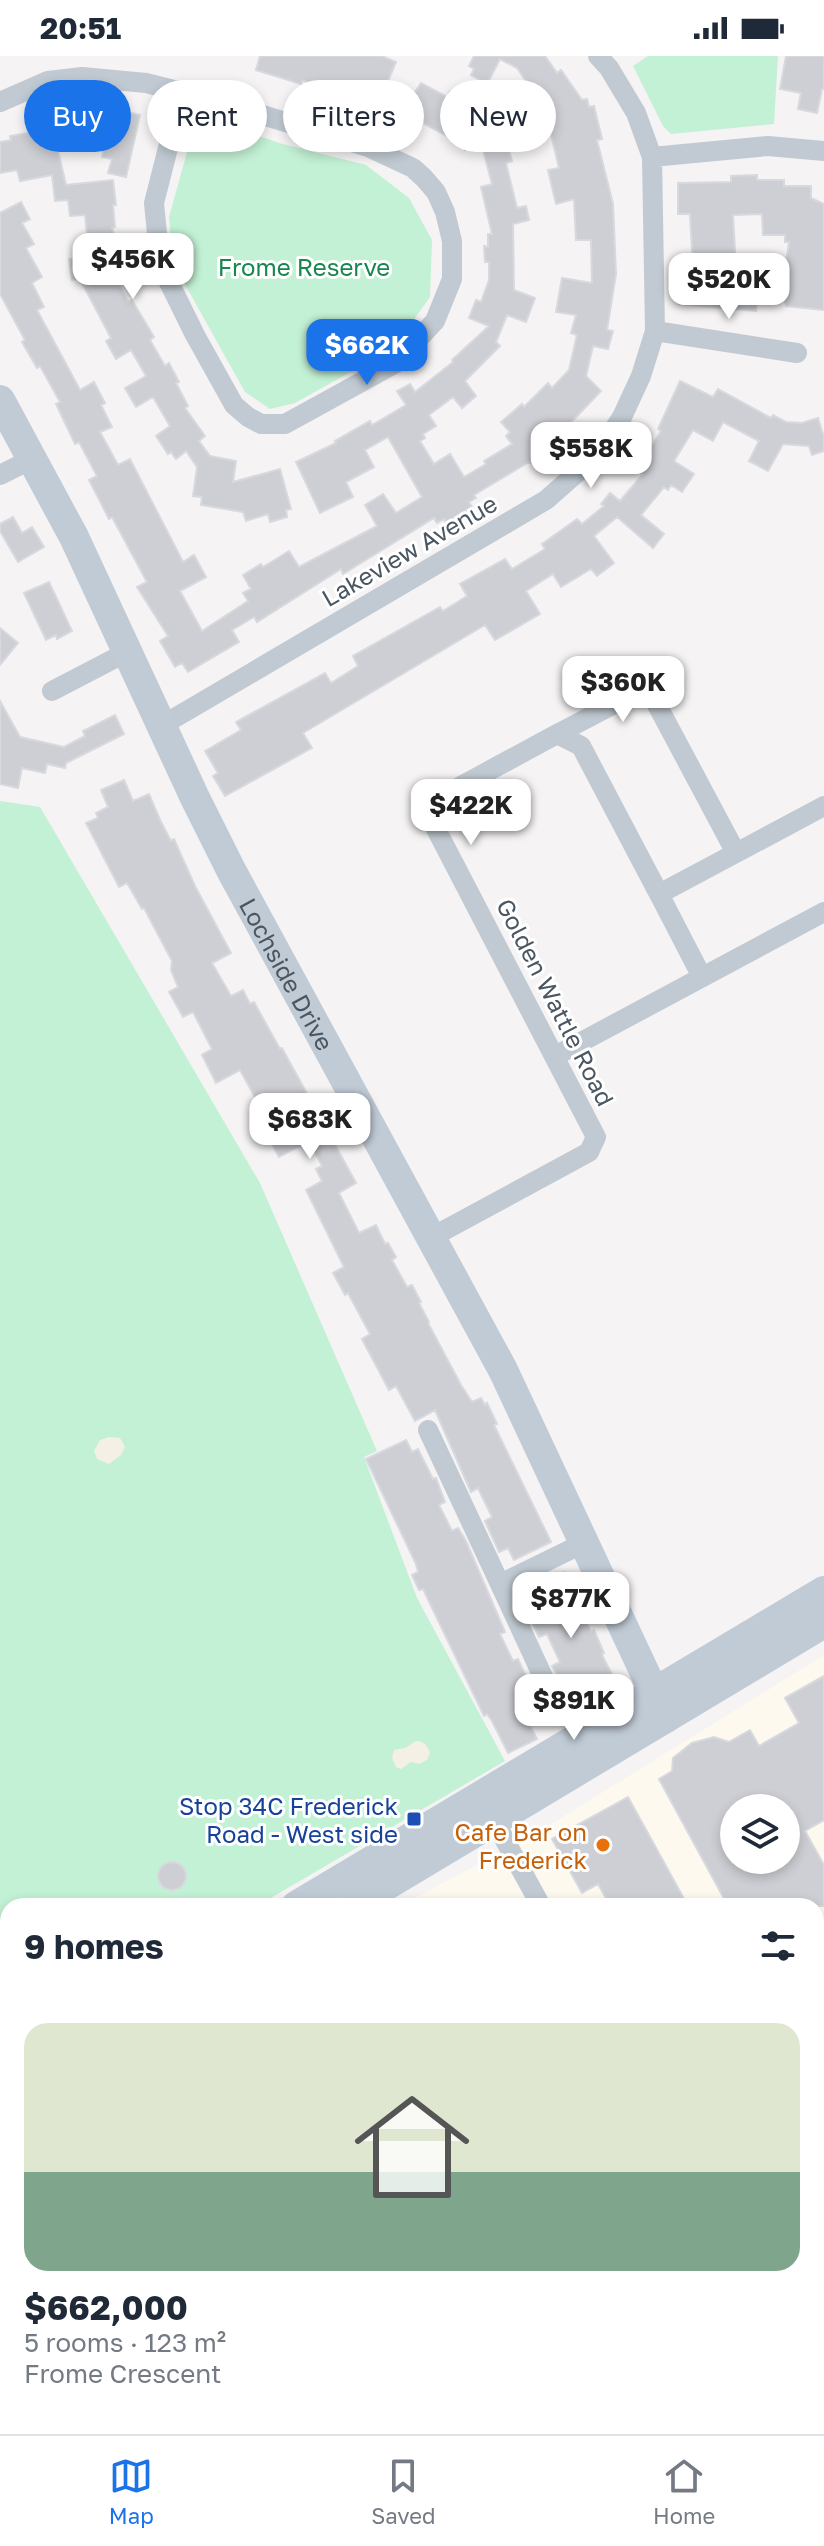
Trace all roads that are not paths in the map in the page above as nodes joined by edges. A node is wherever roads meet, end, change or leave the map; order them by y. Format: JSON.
{"nodes":[{"id":1,"x":598,"y":56,"type":"edge"},
{"id":2,"x":147,"y":85,"type":"edge"},
{"id":3,"x":182,"y":93,"type":"joint"},
{"id":4,"x":0,"y":102,"type":"edge"},
{"id":5,"x":824,"y":151,"type":"edge"},
{"id":6,"x":652,"y":157,"type":"junction"},
{"id":7,"x":655,"y":331,"type":"junction"},
{"id":8,"x":797,"y":353,"type":"dead end"},
{"id":9,"x":0,"y":400,"type":"edge"},
{"id":10,"x":32,"y":459,"type":"junction"},
{"id":11,"x":0,"y":475,"type":"edge"},
{"id":12,"x":127,"y":652,"type":"junction"},
{"id":13,"x":668,"y":676,"type":"dead end"},
{"id":14,"x":647,"y":686,"type":"junction"},
{"id":15,"x":52,"y":691,"type":"dead end"},
{"id":16,"x":161,"y":726,"type":"junction"},
{"id":17,"x":557,"y":734,"type":"junction"},
{"id":18,"x":824,"y":806,"type":"edge"},
{"id":19,"x":736,"y":853,"type":"junction"},
{"id":20,"x":659,"y":894,"type":"junction"},
{"id":21,"x":824,"y":912,"type":"edge"},
{"id":22,"x":702,"y":977,"type":"junction"},
{"id":23,"x":555,"y":1056,"type":"junction"},
{"id":24,"x":432,"y":1237,"type":"junction"},
{"id":25,"x":428,"y":1430,"type":"dead end"},
{"id":26,"x":584,"y":1543,"type":"junction"},
{"id":27,"x":500,"y":1584,"type":"junction"},
{"id":28,"x":824,"y":1591,"type":"edge"},
{"id":29,"x":824,"y":1623,"type":"edge"},
{"id":30,"x":660,"y":1705,"type":"junction"},
{"id":31,"x":557,"y":1707,"type":"dead end"},
{"id":32,"x":487,"y":1808,"type":"junction"},
{"id":33,"x":312,"y":1898,"type":"edge"},
{"id":34,"x":363,"y":1898,"type":"edge"},
{"id":35,"x":537,"y":1898,"type":"edge"}],
"edges":[{"from":1,"to":6,"type":"street","name":"Lakeview Avenue"},
{"from":2,"to":4,"type":"street"},
{"from":3,"to":3,"type":"street"},
{"from":5,"to":6,"type":"street"},
{"from":6,"to":7,"type":"street","name":"Lakeview Avenue"},
{"from":7,"to":8,"type":"street"},
{"from":7,"to":16,"type":"street","name":"Lakeview Avenue"},
{"from":9,"to":10,"type":"street","name":"Lochside Drive"},
{"from":10,"to":11,"type":"street"},
{"from":10,"to":12,"type":"street","name":"Lochside Drive"},
{"from":12,"to":15,"type":"street"},
{"from":12,"to":16,"type":"street","name":"Lochside Drive"},
{"from":13,"to":14,"type":"street"},
{"from":14,"to":17,"type":"street"},
{"from":14,"to":19,"type":"street"},
{"from":16,"to":24,"type":"street","name":"Lochside Drive"},
{"from":17,"to":20,"type":"street"},
{"from":17,"to":23,"type":"street","name":"Golden Wattle Road"},
{"from":18,"to":19,"type":"street"},
{"from":19,"to":20,"type":"street"},
{"from":20,"to":22,"type":"street"},
{"from":21,"to":22,"type":"street"},
{"from":22,"to":23,"type":"street"},
{"from":23,"to":24,"type":"street","name":"Golden Wattle Road"},
{"from":24,"to":26,"type":"street","name":"Lochside Drive"},
{"from":25,"to":27,"type":"street"},
{"from":26,"to":27,"type":"street"},
{"from":26,"to":30,"type":"street","name":"Lochside Drive"},
{"from":27,"to":31,"type":"street"},
{"from":28,"to":30,"type":"street"},
{"from":29,"to":30,"type":"street"},
{"from":30,"to":32,"type":"street"},
{"from":32,"to":33,"type":"street"},
{"from":32,"to":34,"type":"street"},
{"from":32,"to":35,"type":"street"}]}
